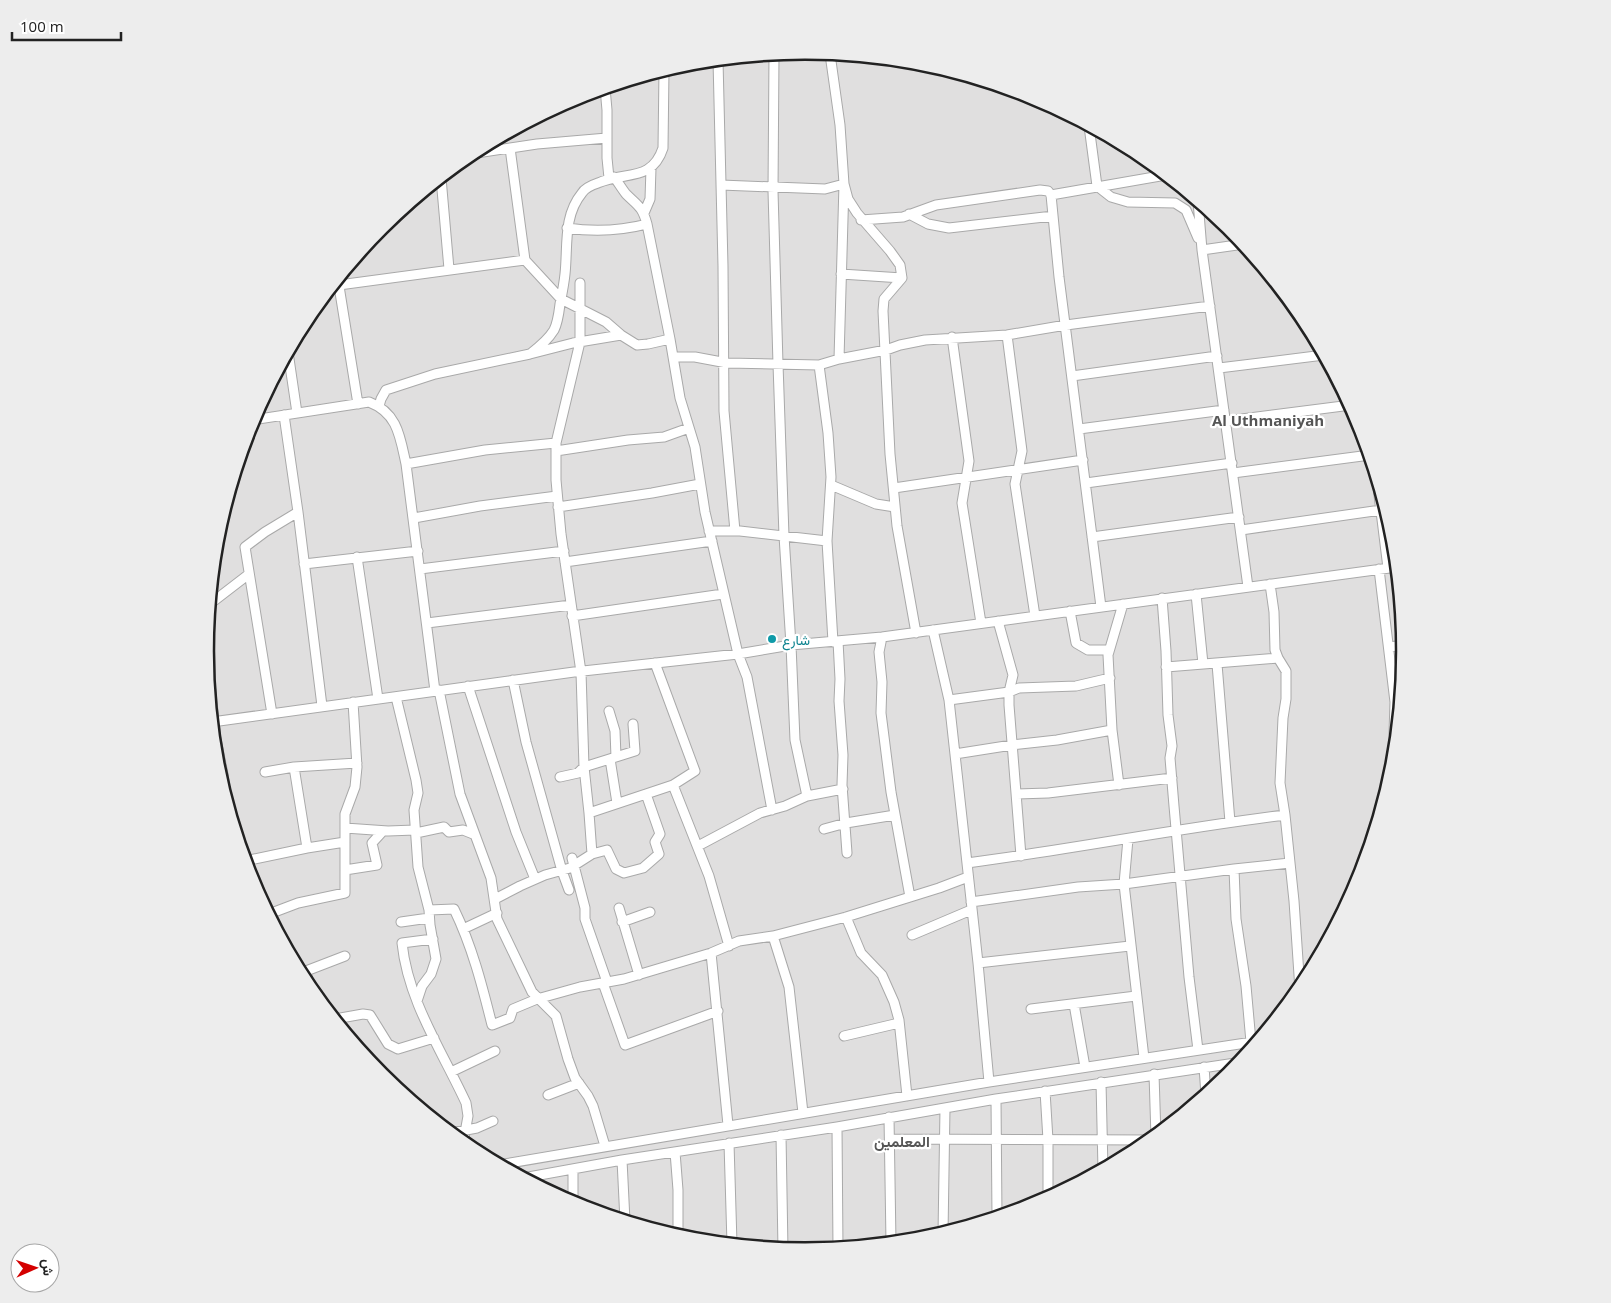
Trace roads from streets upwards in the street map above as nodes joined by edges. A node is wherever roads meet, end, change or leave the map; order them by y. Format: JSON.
{"nodes":[{"id":1,"x":774,"y":61,"type":"edge"},
{"id":2,"x":831,"y":61,"type":"edge"},
{"id":3,"x":718,"y":67,"type":"edge"},
{"id":4,"x":664,"y":77,"type":"edge"},
{"id":5,"x":604,"y":95,"type":"edge"},
{"id":6,"x":1090,"y":133,"type":"edge"},
{"id":7,"x":607,"y":138,"type":"junction"},
{"id":8,"x":510,"y":148,"type":"junction"},
{"id":9,"x":491,"y":151,"type":"edge"},
{"id":10,"x":651,"y":168,"type":"junction"},
{"id":11,"x":1158,"y":176,"type":"edge"},
{"id":12,"x":612,"y":177,"type":"junction"},
{"id":13,"x":844,"y":184,"type":"junction"},
{"id":14,"x":442,"y":185,"type":"edge"},
{"id":15,"x":721,"y":185,"type":"junction"},
{"id":16,"x":773,"y":186,"type":"junction"},
{"id":17,"x":1096,"y":186,"type":"junction"},
{"id":18,"x":1051,"y":195,"type":"junction"},
{"id":19,"x":1199,"y":210,"type":"edge"},
{"id":20,"x":644,"y":213,"type":"junction"},
{"id":21,"x":909,"y":214,"type":"junction"},
{"id":22,"x":1053,"y":216,"type":"junction"},
{"id":23,"x":861,"y":220,"type":"junction"},
{"id":24,"x":647,"y":224,"type":"junction"},
{"id":25,"x":567,"y":228,"type":"junction"},
{"id":26,"x":1235,"y":245,"type":"edge"},
{"id":27,"x":1202,"y":250,"type":"junction"},
{"id":28,"x":525,"y":260,"type":"junction"},
{"id":29,"x":450,"y":270,"type":"junction"},
{"id":30,"x":841,"y":274,"type":"junction"},
{"id":31,"x":902,"y":278,"type":"junction"},
{"id":32,"x":345,"y":280,"type":"edge"},
{"id":33,"x":580,"y":283,"type":"dead end"},
{"id":34,"x":339,"y":287,"type":"edge"},
{"id":35,"x":561,"y":299,"type":"junction"},
{"id":36,"x":1210,"y":306,"type":"junction"},
{"id":37,"x":581,"y":309,"type":"junction"},
{"id":38,"x":1066,"y":325,"type":"junction"},
{"id":39,"x":620,"y":335,"type":"junction"},
{"id":40,"x":1007,"y":335,"type":"junction"},
{"id":41,"x":952,"y":337,"type":"junction"},
{"id":42,"x":670,"y":339,"type":"junction"},
{"id":43,"x":580,"y":342,"type":"junction"},
{"id":44,"x":886,"y":350,"type":"junction"},
{"id":45,"x":530,"y":354,"type":"junction"},
{"id":46,"x":1217,"y":356,"type":"junction"},
{"id":47,"x":1318,"y":356,"type":"edge"},
{"id":48,"x":673,"y":358,"type":"junction"},
{"id":49,"x":839,"y":359,"type":"junction"},
{"id":50,"x":723,"y":362,"type":"junction"},
{"id":51,"x":290,"y":363,"type":"edge"},
{"id":52,"x":778,"y":364,"type":"junction"},
{"id":53,"x":819,"y":365,"type":"junction"},
{"id":54,"x":1219,"y":368,"type":"junction"},
{"id":55,"x":1072,"y":376,"type":"junction"},
{"id":56,"x":358,"y":404,"type":"junction"},
{"id":57,"x":379,"y":406,"type":"junction"},
{"id":58,"x":1343,"y":406,"type":"edge"},
{"id":59,"x":1224,"y":410,"type":"junction"},
{"id":60,"x":297,"y":414,"type":"junction"},
{"id":61,"x":284,"y":415,"type":"junction"},
{"id":62,"x":262,"y":418,"type":"edge"},
{"id":63,"x":1226,"y":421,"type":"junction"},
{"id":64,"x":689,"y":428,"type":"junction"},
{"id":65,"x":1079,"y":429,"type":"junction"},
{"id":66,"x":556,"y":447,"type":"junction"},
{"id":67,"x":1364,"y":456,"type":"edge"},
{"id":68,"x":1083,"y":460,"type":"junction"},
{"id":69,"x":1232,"y":463,"type":"junction"},
{"id":70,"x":406,"y":464,"type":"junction"},
{"id":71,"x":1018,"y":470,"type":"junction"},
{"id":72,"x":1233,"y":473,"type":"junction"},
{"id":73,"x":966,"y":478,"type":"junction"},
{"id":74,"x":1086,"y":483,"type":"junction"},
{"id":75,"x":700,"y":484,"type":"junction"},
{"id":76,"x":831,"y":485,"type":"junction"},
{"id":77,"x":894,"y":488,"type":"junction"},
{"id":78,"x":557,"y":496,"type":"junction"},
{"id":79,"x":558,"y":507,"type":"junction"},
{"id":80,"x":896,"y":507,"type":"junction"},
{"id":81,"x":1380,"y":510,"type":"edge"},
{"id":82,"x":298,"y":512,"type":"junction"},
{"id":83,"x":1381,"y":516,"type":"edge"},
{"id":84,"x":1239,"y":517,"type":"junction"},
{"id":85,"x":414,"y":518,"type":"junction"},
{"id":86,"x":1241,"y":530,"type":"junction"},
{"id":87,"x":709,"y":531,"type":"junction"},
{"id":88,"x":735,"y":531,"type":"junction"},
{"id":89,"x":784,"y":536,"type":"junction"},
{"id":90,"x":1092,"y":537,"type":"junction"},
{"id":91,"x":712,"y":541,"type":"junction"},
{"id":92,"x":828,"y":541,"type":"junction"},
{"id":93,"x":418,"y":551,"type":"junction"},
{"id":94,"x":564,"y":551,"type":"junction"},
{"id":95,"x":357,"y":557,"type":"junction"},
{"id":96,"x":565,"y":562,"type":"junction"},
{"id":97,"x":304,"y":564,"type":"junction"},
{"id":98,"x":1391,"y":567,"type":"edge"},
{"id":99,"x":420,"y":569,"type":"junction"},
{"id":100,"x":1384,"y":569,"type":"junction"},
{"id":101,"x":249,"y":574,"type":"junction"},
{"id":102,"x":1270,"y":584,"type":"junction"},
{"id":103,"x":1248,"y":587,"type":"junction"},
{"id":104,"x":723,"y":594,"type":"junction"},
{"id":105,"x":1196,"y":594,"type":"junction"},
{"id":106,"x":1162,"y":598,"type":"junction"},
{"id":107,"x":216,"y":599,"type":"edge"},
{"id":108,"x":1123,"y":604,"type":"junction"},
{"id":109,"x":571,"y":605,"type":"junction"},
{"id":110,"x":1101,"y":606,"type":"junction"},
{"id":111,"x":1070,"y":611,"type":"junction"},
{"id":112,"x":572,"y":616,"type":"junction"},
{"id":113,"x":1035,"y":616,"type":"junction"},
{"id":114,"x":998,"y":621,"type":"junction"},
{"id":115,"x":427,"y":623,"type":"junction"},
{"id":116,"x":981,"y":623,"type":"junction"},
{"id":117,"x":933,"y":630,"type":"junction"},
{"id":118,"x":916,"y":633,"type":"junction"},
{"id":119,"x":882,"y":637,"type":"junction"},
{"id":120,"x":835,"y":642,"type":"junction"},
{"id":121,"x":791,"y":644,"type":"junction"},
{"id":122,"x":1397,"y":646,"type":"edge"},
{"id":123,"x":1389,"y":647,"type":"junction"},
{"id":124,"x":1109,"y":650,"type":"junction"},
{"id":125,"x":738,"y":654,"type":"junction"},
{"id":126,"x":1278,"y":658,"type":"junction"},
{"id":127,"x":655,"y":664,"type":"junction"},
{"id":128,"x":1203,"y":664,"type":"junction"},
{"id":129,"x":1217,"y":664,"type":"junction"},
{"id":130,"x":1166,"y":667,"type":"junction"},
{"id":131,"x":581,"y":672,"type":"junction"},
{"id":132,"x":1110,"y":678,"type":"junction"},
{"id":133,"x":513,"y":680,"type":"junction"},
{"id":134,"x":468,"y":686,"type":"junction"},
{"id":135,"x":437,"y":690,"type":"junction"},
{"id":136,"x":1396,"y":690,"type":"edge"},
{"id":137,"x":1009,"y":692,"type":"junction"},
{"id":138,"x":396,"y":697,"type":"junction"},
{"id":139,"x":378,"y":699,"type":"junction"},
{"id":140,"x":949,"y":700,"type":"junction"},
{"id":141,"x":353,"y":702,"type":"junction"},
{"id":142,"x":322,"y":706,"type":"junction"},
{"id":143,"x":609,"y":711,"type":"dead end"},
{"id":144,"x":272,"y":714,"type":"junction"},
{"id":145,"x":218,"y":721,"type":"edge"},
{"id":146,"x":632,"y":724,"type":"dead end"},
{"id":147,"x":1112,"y":730,"type":"junction"},
{"id":148,"x":1012,"y":745,"type":"junction"},
{"id":149,"x":955,"y":754,"type":"junction"},
{"id":150,"x":613,"y":758,"type":"junction"},
{"id":151,"x":357,"y":763,"type":"junction"},
{"id":152,"x":294,"y":767,"type":"junction"},
{"id":153,"x":584,"y":767,"type":"junction"},
{"id":154,"x":265,"y":772,"type":"dead end"},
{"id":155,"x":560,"y":778,"type":"dead end"},
{"id":156,"x":1172,"y":778,"type":"junction"},
{"id":157,"x":673,"y":785,"type":"junction"},
{"id":158,"x":1119,"y":785,"type":"junction"},
{"id":159,"x":843,"y":789,"type":"junction"},
{"id":160,"x":646,"y":794,"type":"junction"},
{"id":161,"x":1017,"y":794,"type":"junction"},
{"id":162,"x":807,"y":796,"type":"junction"},
{"id":163,"x":617,"y":803,"type":"junction"},
{"id":164,"x":772,"y":810,"type":"junction"},
{"id":165,"x":590,"y":813,"type":"junction"},
{"id":166,"x":895,"y":815,"type":"junction"},
{"id":167,"x":1286,"y":815,"type":"junction"},
{"id":168,"x":1230,"y":822,"type":"junction"},
{"id":169,"x":846,"y":823,"type":"junction"},
{"id":170,"x":345,"y":828,"type":"junction"},
{"id":171,"x":824,"y":829,"type":"dead end"},
{"id":172,"x":383,"y":831,"type":"junction"},
{"id":173,"x":1176,"y":831,"type":"junction"},
{"id":174,"x":416,"y":832,"type":"junction"},
{"id":175,"x":473,"y":834,"type":"junction"},
{"id":176,"x":1128,"y":839,"type":"junction"},
{"id":177,"x":345,"y":842,"type":"junction"},
{"id":178,"x":698,"y":846,"type":"junction"},
{"id":179,"x":307,"y":848,"type":"junction"},
{"id":180,"x":847,"y":853,"type":"dead end"},
{"id":181,"x":592,"y":854,"type":"junction"},
{"id":182,"x":1022,"y":856,"type":"junction"},
{"id":183,"x":252,"y":860,"type":"edge"},
{"id":184,"x":573,"y":862,"type":"junction"},
{"id":185,"x":967,"y":863,"type":"junction"},
{"id":186,"x":1290,"y":863,"type":"junction"},
{"id":187,"x":1234,"y":869,"type":"junction"},
{"id":188,"x":345,"y":870,"type":"junction"},
{"id":189,"x":562,"y":871,"type":"junction"},
{"id":190,"x":968,"y":877,"type":"junction"},
{"id":191,"x":1180,"y":877,"type":"junction"},
{"id":192,"x":535,"y":879,"type":"junction"},
{"id":193,"x":1124,"y":884,"type":"junction"},
{"id":194,"x":569,"y":890,"type":"dead end"},
{"id":195,"x":910,"y":896,"type":"junction"},
{"id":196,"x":495,"y":899,"type":"junction"},
{"id":197,"x":971,"y":906,"type":"junction"},
{"id":198,"x":619,"y":908,"type":"dead end"},
{"id":199,"x":275,"y":912,"type":"edge"},
{"id":200,"x":650,"y":912,"type":"dead end"},
{"id":201,"x":497,"y":913,"type":"junction"},
{"id":202,"x":429,"y":914,"type":"junction"},
{"id":203,"x":846,"y":917,"type":"junction"},
{"id":204,"x":401,"y":922,"type":"dead end"},
{"id":205,"x":622,"y":922,"type":"junction"},
{"id":206,"x":463,"y":929,"type":"junction"},
{"id":207,"x":912,"y":935,"type":"dead end"},
{"id":208,"x":773,"y":936,"type":"junction"},
{"id":209,"x":433,"y":939,"type":"junction"},
{"id":210,"x":729,"y":946,"type":"junction"},
{"id":211,"x":1130,"y":946,"type":"junction"},
{"id":212,"x":711,"y":953,"type":"junction"},
{"id":213,"x":345,"y":956,"type":"dead end"},
{"id":214,"x":978,"y":963,"type":"junction"},
{"id":215,"x":307,"y":969,"type":"edge"},
{"id":216,"x":639,"y":974,"type":"junction"},
{"id":217,"x":1299,"y":977,"type":"edge"},
{"id":218,"x":605,"y":983,"type":"junction"},
{"id":219,"x":1136,"y":996,"type":"junction"},
{"id":220,"x":537,"y":999,"type":"junction"},
{"id":221,"x":417,"y":1001,"type":"junction"},
{"id":222,"x":1074,"y":1004,"type":"junction"},
{"id":223,"x":1031,"y":1009,"type":"dead end"},
{"id":224,"x":718,"y":1010,"type":"junction"},
{"id":225,"x":341,"y":1018,"type":"edge"},
{"id":226,"x":899,"y":1023,"type":"junction"},
{"id":227,"x":844,"y":1036,"type":"dead end"},
{"id":228,"x":1254,"y":1037,"type":"edge"},
{"id":229,"x":434,"y":1038,"type":"junction"},
{"id":230,"x":1250,"y":1042,"type":"edge"},
{"id":231,"x":1198,"y":1050,"type":"junction"},
{"id":232,"x":495,"y":1052,"type":"dead end"},
{"id":233,"x":1144,"y":1058,"type":"junction"},
{"id":234,"x":1116,"y":1062,"type":"junction"},
{"id":235,"x":1230,"y":1064,"type":"edge"},
{"id":236,"x":1085,"y":1067,"type":"junction"},
{"id":237,"x":1204,"y":1067,"type":"junction"},
{"id":238,"x":451,"y":1072,"type":"junction"},
{"id":239,"x":1154,"y":1074,"type":"junction"},
{"id":240,"x":1118,"y":1080,"type":"junction"},
{"id":241,"x":989,"y":1082,"type":"junction"},
{"id":242,"x":1101,"y":1082,"type":"junction"},
{"id":243,"x":579,"y":1083,"type":"junction"},
{"id":244,"x":1205,"y":1087,"type":"edge"},
{"id":245,"x":1045,"y":1091,"type":"junction"},
{"id":246,"x":548,"y":1095,"type":"dead end"},
{"id":247,"x":907,"y":1096,"type":"junction"},
{"id":248,"x":996,"y":1099,"type":"junction"},
{"id":249,"x":945,"y":1108,"type":"junction"},
{"id":250,"x":803,"y":1113,"type":"junction"},
{"id":251,"x":890,"y":1117,"type":"junction"},
{"id":252,"x":494,"y":1121,"type":"dead end"},
{"id":253,"x":728,"y":1126,"type":"junction"},
{"id":254,"x":837,"y":1127,"type":"junction"},
{"id":255,"x":1156,"y":1128,"type":"edge"},
{"id":256,"x":465,"y":1131,"type":"junction"},
{"id":257,"x":460,"y":1132,"type":"edge"},
{"id":258,"x":465,"y":1135,"type":"edge"},
{"id":259,"x":782,"y":1135,"type":"junction"},
{"id":260,"x":647,"y":1139,"type":"junction"},
{"id":261,"x":890,"y":1139,"type":"junction"},
{"id":262,"x":944,"y":1140,"type":"junction"},
{"id":263,"x":997,"y":1140,"type":"junction"},
{"id":264,"x":1048,"y":1140,"type":"junction"},
{"id":265,"x":1103,"y":1140,"type":"junction"},
{"id":266,"x":1138,"y":1140,"type":"edge"},
{"id":267,"x":728,"y":1143,"type":"junction"},
{"id":268,"x":606,"y":1146,"type":"junction"},
{"id":269,"x":675,"y":1152,"type":"junction"},
{"id":270,"x":650,"y":1156,"type":"junction"},
{"id":271,"x":622,"y":1160,"type":"junction"},
{"id":272,"x":508,"y":1162,"type":"edge"},
{"id":273,"x":1103,"y":1163,"type":"edge"},
{"id":274,"x":572,"y":1169,"type":"junction"},
{"id":275,"x":533,"y":1176,"type":"edge"},
{"id":276,"x":1048,"y":1191,"type":"edge"},
{"id":277,"x":573,"y":1195,"type":"edge"},
{"id":278,"x":997,"y":1212,"type":"edge"},
{"id":279,"x":625,"y":1215,"type":"edge"},
{"id":280,"x":943,"y":1227,"type":"edge"},
{"id":281,"x":678,"y":1229,"type":"edge"},
{"id":282,"x":891,"y":1237,"type":"edge"},
{"id":283,"x":732,"y":1238,"type":"edge"},
{"id":284,"x":783,"y":1242,"type":"edge"},
{"id":285,"x":838,"y":1242,"type":"edge"}],
"edges":[{"from":1,"to":16,"type":"street"},
{"from":2,"to":13,"type":"street"},
{"from":3,"to":15,"type":"street"},
{"from":4,"to":10,"type":"street"},
{"from":5,"to":7,"type":"street"},
{"from":6,"to":17,"type":"street"},
{"from":7,"to":8,"type":"street"},
{"from":7,"to":12,"type":"street"},
{"from":8,"to":9,"type":"street"},
{"from":8,"to":28,"type":"street"},
{"from":10,"to":12,"type":"street"},
{"from":10,"to":20,"type":"street"},
{"from":11,"to":17,"type":"street"},
{"from":12,"to":20,"type":"street"},
{"from":12,"to":25,"type":"street"},
{"from":13,"to":16,"type":"street"},
{"from":13,"to":23,"type":"street"},
{"from":13,"to":30,"type":"street"},
{"from":14,"to":29,"type":"street"},
{"from":15,"to":16,"type":"street"},
{"from":15,"to":50,"type":"street"},
{"from":16,"to":52,"type":"street"},
{"from":17,"to":18,"type":"street"},
{"from":17,"to":27,"type":"street"},
{"from":18,"to":21,"type":"street"},
{"from":18,"to":22,"type":"street"},
{"from":19,"to":27,"type":"street"},
{"from":20,"to":24,"type":"street"},
{"from":21,"to":22,"type":"street"},
{"from":21,"to":23,"type":"street"},
{"from":22,"to":38,"type":"street"},
{"from":23,"to":31,"type":"street"},
{"from":24,"to":25,"type":"street"},
{"from":24,"to":42,"type":"street"},
{"from":25,"to":35,"type":"street"},
{"from":26,"to":27,"type":"street"},
{"from":27,"to":36,"type":"street"},
{"from":28,"to":29,"type":"street"},
{"from":28,"to":35,"type":"street"},
{"from":29,"to":32,"type":"street"},
{"from":30,"to":31,"type":"street"},
{"from":30,"to":49,"type":"street"},
{"from":31,"to":44,"type":"street"},
{"from":33,"to":37,"type":"street"},
{"from":34,"to":56,"type":"street"},
{"from":35,"to":37,"type":"street"},
{"from":35,"to":45,"type":"street"},
{"from":36,"to":38,"type":"street"},
{"from":36,"to":46,"type":"street"},
{"from":37,"to":39,"type":"street"},
{"from":37,"to":43,"type":"street"},
{"from":38,"to":40,"type":"street"},
{"from":38,"to":55,"type":"street"},
{"from":39,"to":42,"type":"street"},
{"from":39,"to":43,"type":"street"},
{"from":40,"to":41,"type":"street"},
{"from":40,"to":71,"type":"street"},
{"from":41,"to":44,"type":"street"},
{"from":41,"to":73,"type":"street"},
{"from":42,"to":48,"type":"street"},
{"from":43,"to":45,"type":"street"},
{"from":43,"to":66,"type":"street"},
{"from":44,"to":49,"type":"street"},
{"from":44,"to":77,"type":"street"},
{"from":45,"to":57,"type":"street"},
{"from":46,"to":54,"type":"street"},
{"from":46,"to":55,"type":"street"},
{"from":47,"to":54,"type":"street"},
{"from":48,"to":50,"type":"street"},
{"from":48,"to":64,"type":"street"},
{"from":49,"to":53,"type":"street"},
{"from":50,"to":52,"type":"street"},
{"from":50,"to":88,"type":"street"},
{"from":51,"to":60,"type":"street"},
{"from":52,"to":53,"type":"street"},
{"from":52,"to":89,"type":"street"},
{"from":53,"to":76,"type":"street"},
{"from":54,"to":59,"type":"street"},
{"from":55,"to":65,"type":"street"},
{"from":56,"to":57,"type":"street"},
{"from":56,"to":60,"type":"street"},
{"from":57,"to":70,"type":"street"},
{"from":58,"to":63,"type":"street"},
{"from":59,"to":63,"type":"street"},
{"from":59,"to":65,"type":"street"},
{"from":60,"to":61,"type":"street"},
{"from":61,"to":62,"type":"street"},
{"from":61,"to":82,"type":"street"},
{"from":63,"to":69,"type":"street"},
{"from":64,"to":66,"type":"street"},
{"from":64,"to":75,"type":"street"},
{"from":65,"to":68,"type":"street"},
{"from":66,"to":70,"type":"street"},
{"from":66,"to":78,"type":"street"},
{"from":67,"to":72,"type":"street"},
{"from":68,"to":71,"type":"street"},
{"from":68,"to":74,"type":"street"},
{"from":69,"to":72,"type":"street"},
{"from":69,"to":74,"type":"street"},
{"from":70,"to":85,"type":"street"},
{"from":71,"to":73,"type":"street"},
{"from":71,"to":113,"type":"street"},
{"from":72,"to":84,"type":"street"},
{"from":73,"to":77,"type":"street"},
{"from":73,"to":116,"type":"street"},
{"from":74,"to":90,"type":"street"},
{"from":75,"to":79,"type":"street"},
{"from":75,"to":87,"type":"street"},
{"from":76,"to":80,"type":"street"},
{"from":76,"to":92,"type":"street"},
{"from":77,"to":80,"type":"street"},
{"from":78,"to":79,"type":"street"},
{"from":78,"to":85,"type":"street"},
{"from":79,"to":94,"type":"street"},
{"from":80,"to":118,"type":"street"},
{"from":81,"to":86,"type":"street"},
{"from":82,"to":97,"type":"street"},
{"from":82,"to":101,"type":"street"},
{"from":83,"to":100,"type":"street"},
{"from":84,"to":86,"type":"street"},
{"from":84,"to":90,"type":"street"},
{"from":85,"to":93,"type":"street"},
{"from":86,"to":103,"type":"street"},
{"from":87,"to":88,"type":"street"},
{"from":87,"to":91,"type":"street"},
{"from":88,"to":89,"type":"street"},
{"from":89,"to":92,"type":"street"},
{"from":89,"to":121,"type":"street"},
{"from":90,"to":110,"type":"street"},
{"from":91,"to":96,"type":"street"},
{"from":91,"to":104,"type":"street"},
{"from":92,"to":120,"type":"street"},
{"from":93,"to":95,"type":"street"},
{"from":93,"to":99,"type":"street"},
{"from":94,"to":96,"type":"street"},
{"from":94,"to":99,"type":"street"},
{"from":95,"to":97,"type":"street"},
{"from":95,"to":139,"type":"street"},
{"from":96,"to":109,"type":"street"},
{"from":97,"to":142,"type":"street"},
{"from":98,"to":100,"type":"street"},
{"from":99,"to":115,"type":"street"},
{"from":100,"to":102,"type":"street"},
{"from":100,"to":123,"type":"street"},
{"from":101,"to":107,"type":"street"},
{"from":101,"to":144,"type":"street"},
{"from":102,"to":103,"type":"street"},
{"from":102,"to":126,"type":"street"},
{"from":103,"to":105,"type":"street"},
{"from":104,"to":112,"type":"street"},
{"from":104,"to":125,"type":"street"},
{"from":105,"to":106,"type":"street"},
{"from":105,"to":128,"type":"street"},
{"from":106,"to":108,"type":"street"},
{"from":106,"to":130,"type":"street"},
{"from":108,"to":110,"type":"street"},
{"from":108,"to":124,"type":"street"},
{"from":109,"to":112,"type":"street"},
{"from":109,"to":115,"type":"street"},
{"from":110,"to":111,"type":"street"},
{"from":111,"to":113,"type":"street"},
{"from":111,"to":124,"type":"street"},
{"from":112,"to":131,"type":"street"},
{"from":113,"to":114,"type":"street"},
{"from":114,"to":116,"type":"street"},
{"from":114,"to":137,"type":"street"},
{"from":115,"to":135,"type":"street"},
{"from":116,"to":117,"type":"street"},
{"from":117,"to":118,"type":"street"},
{"from":117,"to":140,"type":"street"},
{"from":118,"to":119,"type":"street"},
{"from":119,"to":120,"type":"street"},
{"from":119,"to":166,"type":"street"},
{"from":120,"to":121,"type":"street"},
{"from":120,"to":159,"type":"street"},
{"from":121,"to":125,"type":"street"},
{"from":121,"to":162,"type":"street"},
{"from":122,"to":123,"type":"street"},
{"from":123,"to":136,"type":"street"},
{"from":124,"to":132,"type":"street"},
{"from":125,"to":127,"type":"street"},
{"from":125,"to":164,"type":"street"},
{"from":126,"to":129,"type":"street"},
{"from":126,"to":167,"type":"street"},
{"from":127,"to":131,"type":"street"},
{"from":127,"to":157,"type":"street"},
{"from":128,"to":129,"type":"street"},
{"from":128,"to":130,"type":"street"},
{"from":129,"to":168,"type":"street"},
{"from":130,"to":156,"type":"street"},
{"from":131,"to":133,"type":"street"},
{"from":131,"to":153,"type":"street"},
{"from":132,"to":137,"type":"street"},
{"from":132,"to":147,"type":"street"},
{"from":133,"to":134,"type":"street"},
{"from":133,"to":189,"type":"street"},
{"from":134,"to":135,"type":"street"},
{"from":134,"to":192,"type":"street"},
{"from":135,"to":138,"type":"street"},
{"from":135,"to":175,"type":"street"},
{"from":137,"to":140,"type":"street"},
{"from":137,"to":148,"type":"street"},
{"from":138,"to":139,"type":"street"},
{"from":138,"to":174,"type":"street"},
{"from":139,"to":141,"type":"street"},
{"from":140,"to":149,"type":"street"},
{"from":141,"to":142,"type":"street"},
{"from":141,"to":151,"type":"street"},
{"from":142,"to":144,"type":"street"},
{"from":143,"to":150,"type":"street"},
{"from":144,"to":145,"type":"street"},
{"from":146,"to":150,"type":"street"},
{"from":147,"to":148,"type":"street"},
{"from":147,"to":158,"type":"street"},
{"from":148,"to":149,"type":"street"},
{"from":148,"to":161,"type":"street"},
{"from":149,"to":185,"type":"street"},
{"from":150,"to":153,"type":"street"},
{"from":150,"to":163,"type":"street"},
{"from":151,"to":152,"type":"street"},
{"from":151,"to":170,"type":"street"},
{"from":152,"to":154,"type":"street"},
{"from":152,"to":179,"type":"street"},
{"from":153,"to":155,"type":"street"},
{"from":153,"to":165,"type":"street"},
{"from":156,"to":158,"type":"street"},
{"from":156,"to":173,"type":"street"},
{"from":157,"to":160,"type":"street"},
{"from":157,"to":178,"type":"street"},
{"from":158,"to":161,"type":"street"},
{"from":159,"to":162,"type":"street"},
{"from":159,"to":169,"type":"street"},
{"from":160,"to":163,"type":"street"},
{"from":160,"to":181,"type":"street"},
{"from":161,"to":182,"type":"street"},
{"from":162,"to":164,"type":"street"},
{"from":163,"to":165,"type":"street"},
{"from":164,"to":178,"type":"street"},
{"from":165,"to":181,"type":"street"},
{"from":166,"to":169,"type":"street"},
{"from":166,"to":195,"type":"street"},
{"from":167,"to":168,"type":"street"},
{"from":167,"to":186,"type":"street"},
{"from":168,"to":173,"type":"street"},
{"from":169,"to":171,"type":"street"},
{"from":169,"to":180,"type":"street"},
{"from":170,"to":172,"type":"street"},
{"from":170,"to":177,"type":"street"},
{"from":172,"to":174,"type":"street"},
{"from":172,"to":188,"type":"street"},
{"from":173,"to":176,"type":"street"},
{"from":173,"to":191,"type":"street"},
{"from":174,"to":175,"type":"street"},
{"from":174,"to":202,"type":"street"},
{"from":175,"to":196,"type":"street"},
{"from":176,"to":182,"type":"street"},
{"from":176,"to":193,"type":"street"},
{"from":177,"to":179,"type":"street"},
{"from":177,"to":188,"type":"street"},
{"from":178,"to":210,"type":"street"},
{"from":179,"to":183,"type":"street"},
{"from":181,"to":184,"type":"street"},
{"from":182,"to":185,"type":"street"},
{"from":184,"to":189,"type":"street"},
{"from":184,"to":218,"type":"street"},
{"from":185,"to":190,"type":"street"},
{"from":186,"to":187,"type":"street"},
{"from":186,"to":217,"type":"street"},
{"from":187,"to":191,"type":"street"},
{"from":187,"to":228,"type":"street"},
{"from":188,"to":199,"type":"street"},
{"from":189,"to":192,"type":"street"},
{"from":189,"to":194,"type":"street"},
{"from":190,"to":195,"type":"street"},
{"from":190,"to":197,"type":"street"},
{"from":191,"to":193,"type":"street"},
{"from":191,"to":231,"type":"street"},
{"from":192,"to":196,"type":"street"},
{"from":193,"to":197,"type":"street"},
{"from":193,"to":211,"type":"street"},
{"from":195,"to":203,"type":"street"},
{"from":196,"to":201,"type":"street"},
{"from":197,"to":207,"type":"street"},
{"from":197,"to":214,"type":"street"},
{"from":198,"to":205,"type":"street"},
{"from":200,"to":205,"type":"street"},
{"from":201,"to":206,"type":"street"},
{"from":201,"to":220,"type":"street"},
{"from":202,"to":204,"type":"street"},
{"from":202,"to":206,"type":"street"},
{"from":202,"to":209,"type":"street"},
{"from":203,"to":208,"type":"street"},
{"from":203,"to":226,"type":"street"},
{"from":205,"to":216,"type":"street"},
{"from":206,"to":220,"type":"street"},
{"from":208,"to":210,"type":"street"},
{"from":208,"to":250,"type":"street"},
{"from":209,"to":221,"type":"street"},
{"from":209,"to":221,"type":"street"},
{"from":210,"to":212,"type":"street"},
{"from":211,"to":214,"type":"street"},
{"from":211,"to":219,"type":"street"},
{"from":212,"to":216,"type":"street"},
{"from":212,"to":224,"type":"street"},
{"from":213,"to":215,"type":"street"},
{"from":214,"to":241,"type":"street"},
{"from":216,"to":218,"type":"street"},
{"from":218,"to":220,"type":"street"},
{"from":218,"to":224,"type":"street"},
{"from":219,"to":222,"type":"street"},
{"from":219,"to":233,"type":"street"},
{"from":220,"to":243,"type":"street"},
{"from":221,"to":229,"type":"street"},
{"from":222,"to":223,"type":"street"},
{"from":222,"to":236,"type":"street"},
{"from":224,"to":253,"type":"street"},
{"from":225,"to":229,"type":"street"},
{"from":226,"to":227,"type":"street"},
{"from":226,"to":247,"type":"street"},
{"from":229,"to":238,"type":"street"},
{"from":230,"to":231,"type":"street"},
{"from":231,"to":233,"type":"street"},
{"from":232,"to":238,"type":"street"},
{"from":233,"to":234,"type":"street"},
{"from":234,"to":236,"type":"street"},
{"from":234,"to":240,"type":"street"},
{"from":235,"to":237,"type":"street"},
{"from":236,"to":241,"type":"street"},
{"from":237,"to":239,"type":"street"},
{"from":237,"to":244,"type":"street"},
{"from":238,"to":256,"type":"street"},
{"from":239,"to":240,"type":"street"},
{"from":239,"to":255,"type":"street"},
{"from":240,"to":242,"type":"street"},
{"from":241,"to":247,"type":"street"},
{"from":242,"to":245,"type":"street"},
{"from":242,"to":265,"type":"street"},
{"from":243,"to":246,"type":"street"},
{"from":243,"to":268,"type":"street"},
{"from":245,"to":248,"type":"street"},
{"from":245,"to":264,"type":"street"},
{"from":247,"to":250,"type":"street"},
{"from":248,"to":249,"type":"street"},
{"from":248,"to":263,"type":"street"},
{"from":249,"to":251,"type":"street"},
{"from":249,"to":262,"type":"street"},
{"from":250,"to":253,"type":"street"},
{"from":251,"to":254,"type":"street"},
{"from":251,"to":261,"type":"street"},
{"from":252,"to":256,"type":"street"},
{"from":253,"to":260,"type":"street"},
{"from":254,"to":259,"type":"street"},
{"from":254,"to":285,"type":"street"},
{"from":256,"to":257,"type":"street"},
{"from":256,"to":258,"type":"street"},
{"from":259,"to":267,"type":"street"},
{"from":259,"to":284,"type":"street"},
{"from":260,"to":268,"type":"street"},
{"from":260,"to":270,"type":"street"},
{"from":261,"to":262,"type":"street"},
{"from":261,"to":282,"type":"street"},
{"from":262,"to":263,"type":"street"},
{"from":262,"to":280,"type":"street"},
{"from":263,"to":264,"type":"street"},
{"from":263,"to":278,"type":"street"},
{"from":264,"to":265,"type":"street"},
{"from":264,"to":276,"type":"street"},
{"from":265,"to":266,"type":"street"},
{"from":265,"to":273,"type":"street"},
{"from":267,"to":269,"type":"street"},
{"from":267,"to":283,"type":"street"},
{"from":268,"to":272,"type":"street"},
{"from":269,"to":270,"type":"street"},
{"from":269,"to":281,"type":"street"},
{"from":270,"to":271,"type":"street"},
{"from":271,"to":274,"type":"street"},
{"from":271,"to":279,"type":"street"},
{"from":274,"to":275,"type":"street"},
{"from":274,"to":277,"type":"street"}]}
